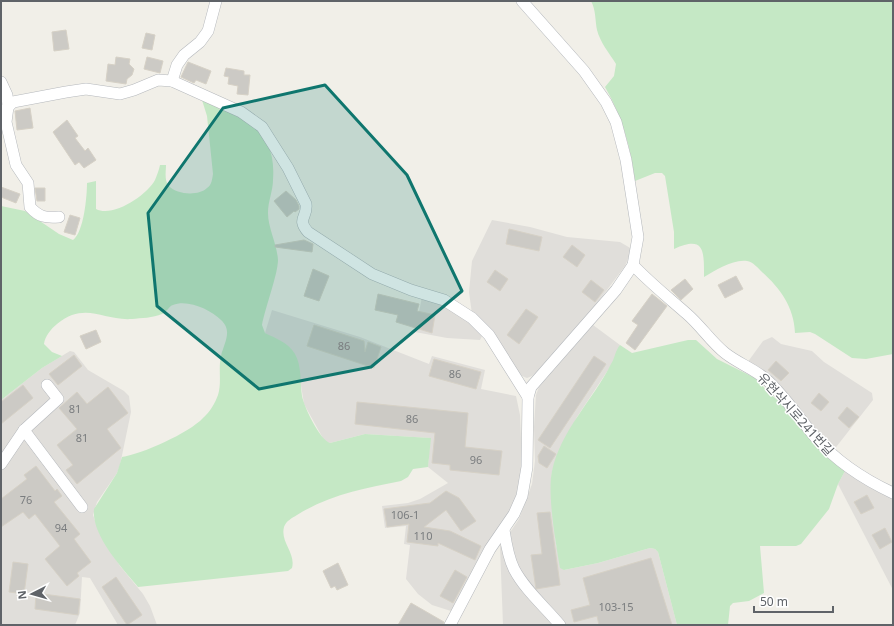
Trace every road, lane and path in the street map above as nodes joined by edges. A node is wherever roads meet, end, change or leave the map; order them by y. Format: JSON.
{"nodes":[{"id":1,"x":216,"y":1,"type":"edge"},
{"id":2,"x":522,"y":1,"type":"edge"},
{"id":3,"x":172,"y":81,"type":"junction"},
{"id":4,"x":1,"y":82,"type":"edge"},
{"id":5,"x":4,"y":110,"type":"edge"},
{"id":6,"x":59,"y":216,"type":"dead end"},
{"id":7,"x":633,"y":265,"type":"junction"},
{"id":8,"x":47,"y":385,"type":"dead end"},
{"id":9,"x":528,"y":397,"type":"junction"},
{"id":10,"x":24,"y":430,"type":"junction"},
{"id":11,"x":1,"y":464,"type":"edge"},
{"id":12,"x":893,"y":493,"type":"edge"},
{"id":13,"x":82,"y":506,"type":"dead end"},
{"id":14,"x":504,"y":530,"type":"junction"},
{"id":15,"x":450,"y":625,"type":"edge"},
{"id":16,"x":560,"y":625,"type":"edge"}],
"edges":[{"from":1,"to":3,"type":"lane"},
{"from":2,"to":7,"type":"lane"},
{"from":3,"to":5,"type":"lane"},
{"from":3,"to":9,"type":"lane"},
{"from":4,"to":5,"type":"lane"},
{"from":5,"to":6,"type":"lane"},
{"from":7,"to":9,"type":"lane"},
{"from":7,"to":12,"type":"lane","name":"유현삭시로241번길"},
{"from":8,"to":10,"type":"lane"},
{"from":9,"to":14,"type":"lane"},
{"from":10,"to":11,"type":"lane"},
{"from":10,"to":13,"type":"lane"},
{"from":14,"to":15,"type":"lane"},
{"from":14,"to":16,"type":"lane"}]}
